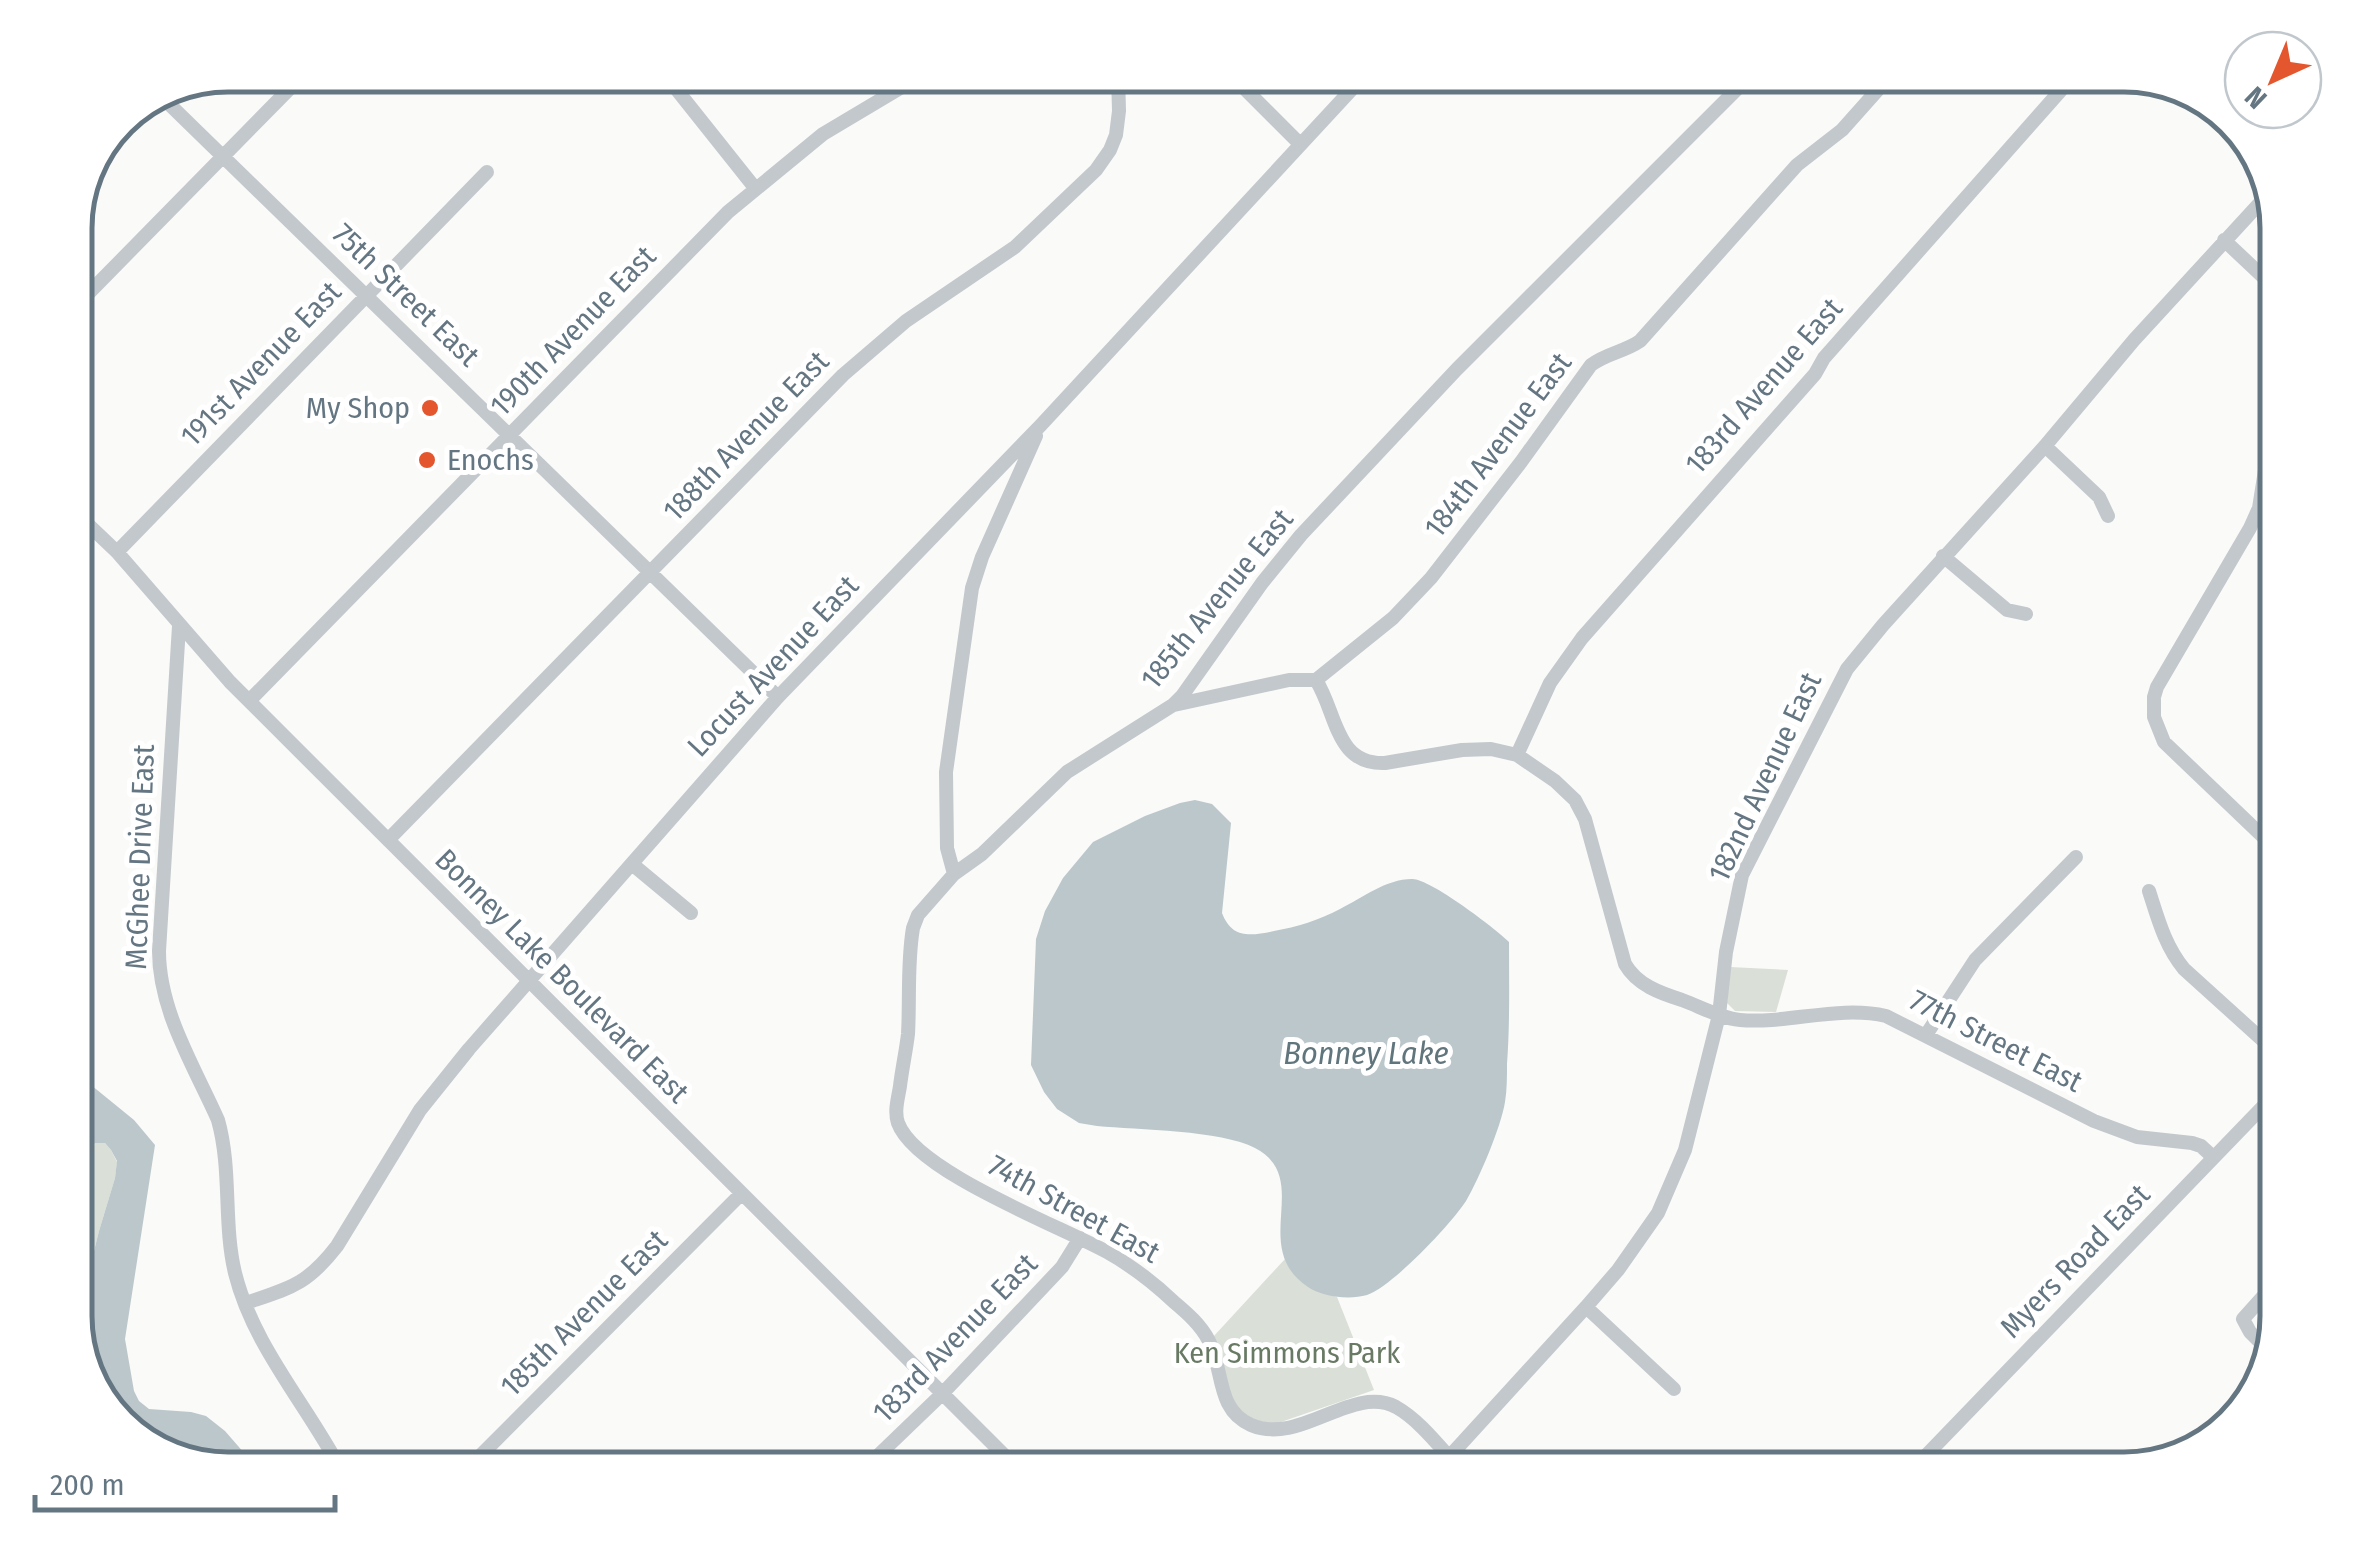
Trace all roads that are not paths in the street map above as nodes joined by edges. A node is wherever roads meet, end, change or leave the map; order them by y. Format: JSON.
{"nodes":[{"id":1,"x":285,"y":93,"type":"edge"},
{"id":2,"x":679,"y":93,"type":"edge"},
{"id":3,"x":892,"y":93,"type":"edge"},
{"id":4,"x":1119,"y":93,"type":"edge"},
{"id":5,"x":1249,"y":93,"type":"edge"},
{"id":6,"x":1347,"y":93,"type":"edge"},
{"id":7,"x":1733,"y":93,"type":"edge"},
{"id":8,"x":1875,"y":93,"type":"edge"},
{"id":9,"x":2058,"y":93,"type":"edge"},
{"id":10,"x":172,"y":105,"type":"edge"},
{"id":11,"x":1300,"y":144,"type":"junction"},
{"id":12,"x":224,"y":156,"type":"junction"},
{"id":13,"x":487,"y":172,"type":"dead end"},
{"id":14,"x":755,"y":188,"type":"junction"},
{"id":15,"x":2258,"y":204,"type":"edge"},
{"id":16,"x":2224,"y":240,"type":"junction"},
{"id":17,"x":2260,"y":274,"type":"edge"},
{"id":18,"x":93,"y":289,"type":"edge"},
{"id":19,"x":368,"y":295,"type":"junction"},
{"id":20,"x":1040,"y":425,"type":"junction"},
{"id":21,"x":511,"y":435,"type":"junction"},
{"id":22,"x":2045,"y":446,"type":"junction"},
{"id":23,"x":2260,"y":500,"type":"edge"},
{"id":24,"x":2108,"y":516,"type":"dead end"},
{"id":25,"x":93,"y":530,"type":"edge"},
{"id":26,"x":116,"y":552,"type":"junction"},
{"id":27,"x":1943,"y":556,"type":"junction"},
{"id":28,"x":650,"y":572,"type":"junction"},
{"id":29,"x":2026,"y":614,"type":"dead end"},
{"id":30,"x":179,"y":626,"type":"junction"},
{"id":31,"x":1316,"y":680,"type":"junction"},
{"id":32,"x":778,"y":698,"type":"junction"},
{"id":33,"x":249,"y":700,"type":"junction"},
{"id":34,"x":1173,"y":705,"type":"junction"},
{"id":35,"x":1516,"y":755,"type":"junction"},
{"id":36,"x":2260,"y":833,"type":"edge"},
{"id":37,"x":388,"y":840,"type":"junction"},
{"id":38,"x":2076,"y":858,"type":"dead end"},
{"id":39,"x":632,"y":864,"type":"junction"},
{"id":40,"x":954,"y":874,"type":"junction"},
{"id":41,"x":2149,"y":891,"type":"dead end"},
{"id":42,"x":691,"y":913,"type":"dead end"},
{"id":43,"x":530,"y":982,"type":"junction"},
{"id":44,"x":1720,"y":1015,"type":"junction"},
{"id":45,"x":1926,"y":1035,"type":"junction"},
{"id":46,"x":2260,"y":1038,"type":"edge"},
{"id":47,"x":898,"y":1097,"type":"joint"},
{"id":48,"x":2260,"y":1115,"type":"edge"},
{"id":49,"x":2213,"y":1157,"type":"junction"},
{"id":50,"x":741,"y":1194,"type":"junction"},
{"id":51,"x":1080,"y":1238,"type":"junction"},
{"id":52,"x":2260,"y":1300,"type":"edge"},
{"id":53,"x":246,"y":1303,"type":"junction"},
{"id":54,"x":1586,"y":1307,"type":"junction"},
{"id":55,"x":2258,"y":1340,"type":"edge"},
{"id":56,"x":1674,"y":1389,"type":"dead end"},
{"id":57,"x":942,"y":1394,"type":"junction"},
{"id":58,"x":332,"y":1452,"type":"edge"},
{"id":59,"x":484,"y":1452,"type":"edge"},
{"id":60,"x":882,"y":1452,"type":"edge"},
{"id":61,"x":1002,"y":1452,"type":"edge"},
{"id":62,"x":1444,"y":1452,"type":"edge"},
{"id":63,"x":1454,"y":1452,"type":"edge"},
{"id":64,"x":1929,"y":1452,"type":"edge"}],
"edges":[{"from":1,"to":12,"type":"street"},
{"from":2,"to":14,"type":"street"},
{"from":3,"to":14,"type":"street","name":"190th Avenue East"},
{"from":4,"to":28,"type":"street","name":"188th Avenue East"},
{"from":5,"to":11,"type":"street"},
{"from":6,"to":11,"type":"street","name":"Locust Avenue East"},
{"from":7,"to":34,"type":"street","name":"185th Avenue East"},
{"from":8,"to":31,"type":"street","name":"184th Avenue East"},
{"from":9,"to":35,"type":"street","name":"183rd Avenue East"},
{"from":10,"to":12,"type":"street","name":"75th Street East"},
{"from":11,"to":20,"type":"street","name":"Locust Avenue East"},
{"from":12,"to":18,"type":"street"},
{"from":12,"to":19,"type":"street","name":"75th Street East"},
{"from":13,"to":19,"type":"street","name":"191st Avenue East"},
{"from":14,"to":21,"type":"street","name":"190th Avenue East"},
{"from":15,"to":16,"type":"street","name":"182nd Avenue East"},
{"from":16,"to":17,"type":"street"},
{"from":16,"to":22,"type":"street","name":"182nd Avenue East"},
{"from":19,"to":21,"type":"street","name":"75th Street East"},
{"from":19,"to":26,"type":"street","name":"191st Avenue East"},
{"from":20,"to":32,"type":"street","name":"Locust Avenue East"},
{"from":20,"to":40,"type":"street"},
{"from":21,"to":28,"type":"street","name":"75th Street East"},
{"from":21,"to":33,"type":"street","name":"190th Avenue East"},
{"from":22,"to":24,"type":"street"},
{"from":22,"to":27,"type":"street","name":"182nd Avenue East"},
{"from":23,"to":36,"type":"street"},
{"from":25,"to":26,"type":"street","name":"Bonney Lake Boulevard East"},
{"from":26,"to":30,"type":"street","name":"Bonney Lake Boulevard East"},
{"from":27,"to":29,"type":"street"},
{"from":27,"to":44,"type":"street","name":"182nd Avenue East"},
{"from":28,"to":32,"type":"street","name":"75th Street East"},
{"from":28,"to":37,"type":"street","name":"188th Avenue East"},
{"from":30,"to":33,"type":"street","name":"Bonney Lake Boulevard East"},
{"from":30,"to":53,"type":"street","name":"McGhee Drive East"},
{"from":31,"to":34,"type":"street"},
{"from":31,"to":35,"type":"street","name":"77th Street East"},
{"from":32,"to":39,"type":"street","name":"Locust Avenue East"},
{"from":33,"to":37,"type":"street","name":"Bonney Lake Boulevard East"},
{"from":34,"to":40,"type":"street","name":"185th Avenue East"},
{"from":35,"to":44,"type":"street","name":"77th Street East"},
{"from":37,"to":43,"type":"street","name":"Bonney Lake Boulevard East"},
{"from":38,"to":45,"type":"street"},
{"from":39,"to":42,"type":"street"},
{"from":39,"to":43,"type":"street","name":"Locust Avenue East"},
{"from":40,"to":47,"type":"street","name":"185th Avenue East"},
{"from":41,"to":46,"type":"street"},
{"from":43,"to":50,"type":"street","name":"Bonney Lake Boulevard East"},
{"from":43,"to":53,"type":"street","name":"Locust Avenue East"},
{"from":44,"to":45,"type":"street","name":"77th Street East"},
{"from":44,"to":54,"type":"street","name":"182nd Avenue East"},
{"from":45,"to":49,"type":"street","name":"77th Street East"},
{"from":47,"to":51,"type":"street","name":"74th Street East"},
{"from":48,"to":49,"type":"street","name":"Myers Road East"},
{"from":49,"to":64,"type":"street","name":"Myers Road East"},
{"from":50,"to":57,"type":"street","name":"Bonney Lake Boulevard East"},
{"from":50,"to":59,"type":"street","name":"185th Avenue East"},
{"from":51,"to":57,"type":"street","name":"183rd Avenue East"},
{"from":51,"to":62,"type":"street","name":"74th Street East"},
{"from":52,"to":55,"type":"street"},
{"from":53,"to":58,"type":"street","name":"McGhee Drive East"},
{"from":54,"to":56,"type":"street"},
{"from":54,"to":63,"type":"street","name":"182nd Avenue East"},
{"from":57,"to":60,"type":"street","name":"183rd Avenue East"},
{"from":57,"to":61,"type":"street","name":"Bonney Lake Boulevard East"}]}
